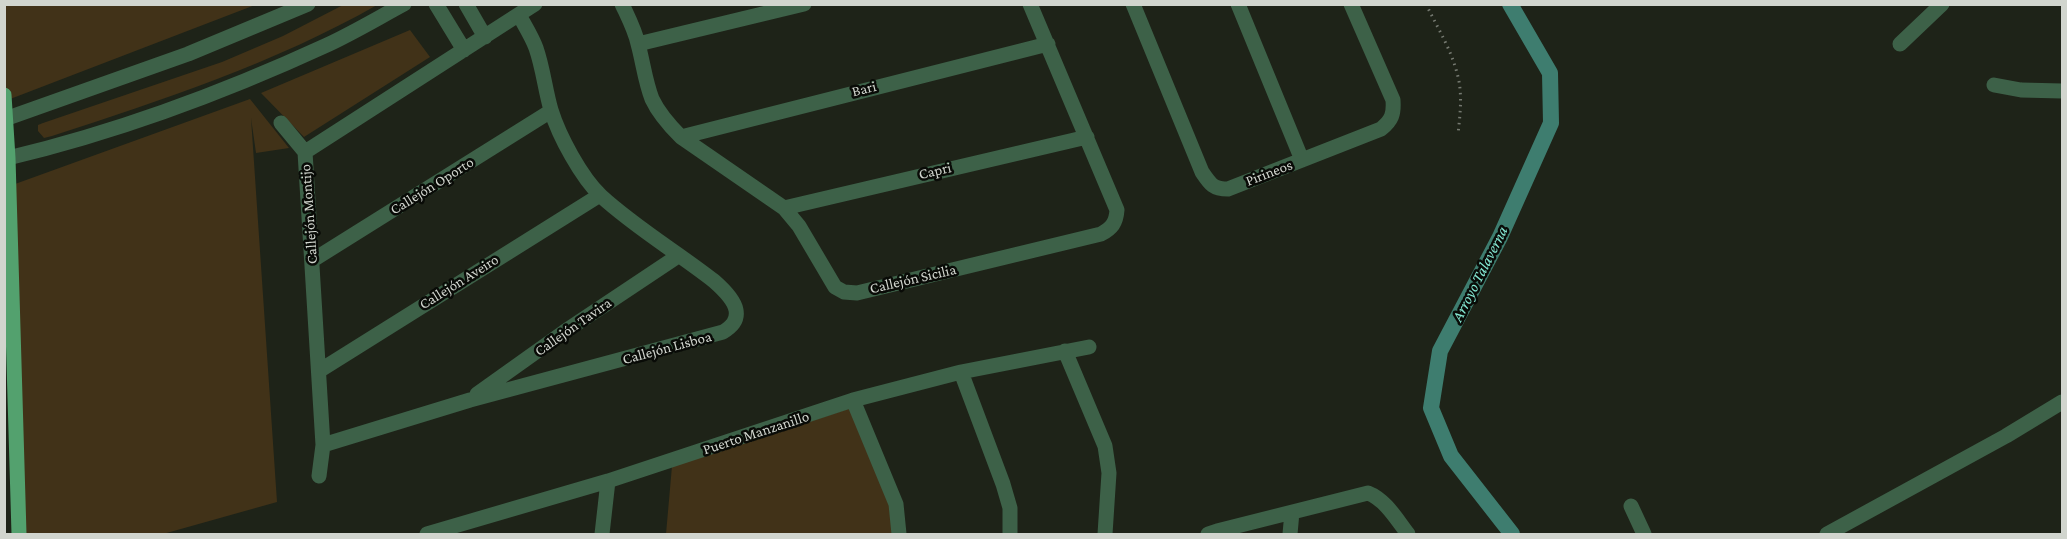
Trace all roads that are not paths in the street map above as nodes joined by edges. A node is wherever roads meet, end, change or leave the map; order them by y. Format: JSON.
{"nodes":[{"id":1,"x":308,"y":4,"type":"edge"},
{"id":2,"x":404,"y":4,"type":"edge"},
{"id":3,"x":436,"y":4,"type":"edge"},
{"id":4,"x":465,"y":4,"type":"edge"},
{"id":5,"x":535,"y":4,"type":"edge"},
{"id":6,"x":622,"y":4,"type":"edge"},
{"id":7,"x":804,"y":4,"type":"edge"},
{"id":8,"x":1030,"y":4,"type":"edge"},
{"id":9,"x":1133,"y":4,"type":"edge"},
{"id":10,"x":1238,"y":4,"type":"edge"},
{"id":11,"x":1351,"y":4,"type":"edge"},
{"id":12,"x":1942,"y":4,"type":"edge"},
{"id":13,"x":519,"y":15,"type":"junction"},
{"id":14,"x":484,"y":37,"type":"junction"},
{"id":15,"x":638,"y":44,"type":"junction"},
{"id":16,"x":1047,"y":44,"type":"junction"},
{"id":17,"x":1900,"y":44,"type":"dead end"},
{"id":18,"x":464,"y":50,"type":"junction"},
{"id":19,"x":1994,"y":85,"type":"dead end"},
{"id":20,"x":2062,"y":91,"type":"edge"},
{"id":21,"x":4,"y":95,"type":"edge"},
{"id":22,"x":551,"y":111,"type":"junction"},
{"id":23,"x":5,"y":120,"type":"edge"},
{"id":24,"x":281,"y":123,"type":"dead end"},
{"id":25,"x":1086,"y":136,"type":"junction"},
{"id":26,"x":681,"y":137,"type":"junction"},
{"id":27,"x":305,"y":152,"type":"junction"},
{"id":28,"x":6,"y":159,"type":"edge"},
{"id":29,"x":1302,"y":160,"type":"junction"},
{"id":30,"x":600,"y":195,"type":"junction"},
{"id":31,"x":784,"y":208,"type":"junction"},
{"id":32,"x":678,"y":256,"type":"junction"},
{"id":33,"x":313,"y":260,"type":"junction"},
{"id":34,"x":1089,"y":347,"type":"dead end"},
{"id":35,"x":1065,"y":351,"type":"junction"},
{"id":36,"x":4,"y":364,"type":"edge"},
{"id":37,"x":319,"y":370,"type":"junction"},
{"id":38,"x":961,"y":372,"type":"junction"},
{"id":39,"x":14,"y":385,"type":"junction"},
{"id":40,"x":470,"y":400,"type":"junction"},
{"id":41,"x":853,"y":400,"type":"junction"},
{"id":42,"x":2062,"y":402,"type":"edge"},
{"id":43,"x":323,"y":445,"type":"junction"},
{"id":44,"x":320,"y":476,"type":"dead end"},
{"id":45,"x":608,"y":482,"type":"junction"},
{"id":46,"x":1631,"y":506,"type":"dead end"},
{"id":47,"x":1292,"y":512,"type":"junction"},
{"id":48,"x":474,"y":528,"type":"edge"},
{"id":49,"x":19,"y":534,"type":"edge"},
{"id":50,"x":427,"y":534,"type":"edge"},
{"id":51,"x":602,"y":534,"type":"edge"},
{"id":52,"x":899,"y":534,"type":"edge"},
{"id":53,"x":1010,"y":534,"type":"edge"},
{"id":54,"x":1105,"y":534,"type":"edge"},
{"id":55,"x":1208,"y":534,"type":"edge"},
{"id":56,"x":1290,"y":534,"type":"edge"},
{"id":57,"x":1408,"y":534,"type":"edge"},
{"id":58,"x":1644,"y":534,"type":"edge"},
{"id":59,"x":1827,"y":534,"type":"edge"}],
"edges":[{"from":1,"to":23,"type":"street"},
{"from":2,"to":28,"type":"street"},
{"from":3,"to":18,"type":"street"},
{"from":4,"to":14,"type":"street"},
{"from":5,"to":13,"type":"street","name":"Callejón Montijo"},
{"from":6,"to":15,"type":"street","name":"Callejón Sicilia"},
{"from":7,"to":15,"type":"street"},
{"from":8,"to":16,"type":"street","name":"Callejón Sicilia"},
{"from":9,"to":29,"type":"street","name":"Pirineos"},
{"from":10,"to":29,"type":"street"},
{"from":11,"to":29,"type":"street","name":"Pirineos"},
{"from":12,"to":17,"type":"street"},
{"from":13,"to":14,"type":"street","name":"Callejón Montijo"},
{"from":13,"to":22,"type":"street","name":"Callejón Lisboa"},
{"from":14,"to":18,"type":"street","name":"Callejón Montijo"},
{"from":15,"to":26,"type":"street","name":"Callejón Sicilia"},
{"from":16,"to":25,"type":"street","name":"Callejón Sicilia"},
{"from":16,"to":26,"type":"street","name":"Bari"},
{"from":18,"to":27,"type":"street","name":"Callejón Montijo"},
{"from":19,"to":20,"type":"street"},
{"from":21,"to":23,"type":"main road"},
{"from":22,"to":30,"type":"street","name":"Callejón Lisboa"},
{"from":22,"to":33,"type":"street","name":"Callejón Oporto"},
{"from":23,"to":28,"type":"main road"},
{"from":24,"to":27,"type":"street"},
{"from":25,"to":31,"type":"street","name":"Capri"},
{"from":25,"to":31,"type":"street","name":"Callejón Sicilia"},
{"from":26,"to":31,"type":"street","name":"Callejón Sicilia"},
{"from":27,"to":33,"type":"street","name":"Callejón Montijo"},
{"from":28,"to":39,"type":"main road"},
{"from":30,"to":32,"type":"street","name":"Callejón Lisboa"},
{"from":30,"to":37,"type":"street","name":"Callejón Aveiro"},
{"from":32,"to":40,"type":"street","name":"Callejón Tavira"},
{"from":32,"to":40,"type":"street","name":"Callejón Lisboa"},
{"from":33,"to":37,"type":"street","name":"Callejón Montijo"},
{"from":34,"to":35,"type":"street","name":"Puerto Manzanillo"},
{"from":35,"to":38,"type":"street","name":"Puerto Manzanillo"},
{"from":35,"to":54,"type":"street"},
{"from":36,"to":39,"type":"main road"},
{"from":37,"to":43,"type":"street","name":"Callejón Montijo"},
{"from":38,"to":41,"type":"street","name":"Puerto Manzanillo"},
{"from":38,"to":53,"type":"street"},
{"from":39,"to":49,"type":"main road"},
{"from":40,"to":43,"type":"street","name":"Callejón Lisboa"},
{"from":41,"to":45,"type":"street","name":"Puerto Manzanillo"},
{"from":41,"to":52,"type":"street"},
{"from":42,"to":59,"type":"street"},
{"from":43,"to":44,"type":"street","name":"Callejón Montijo"},
{"from":45,"to":48,"type":"street","name":"Puerto Manzanillo"},
{"from":45,"to":51,"type":"street"},
{"from":46,"to":58,"type":"street"},
{"from":47,"to":55,"type":"street"},
{"from":47,"to":56,"type":"street"},
{"from":47,"to":57,"type":"street"},
{"from":48,"to":50,"type":"street","name":"Puerto Manzanillo"}]}
